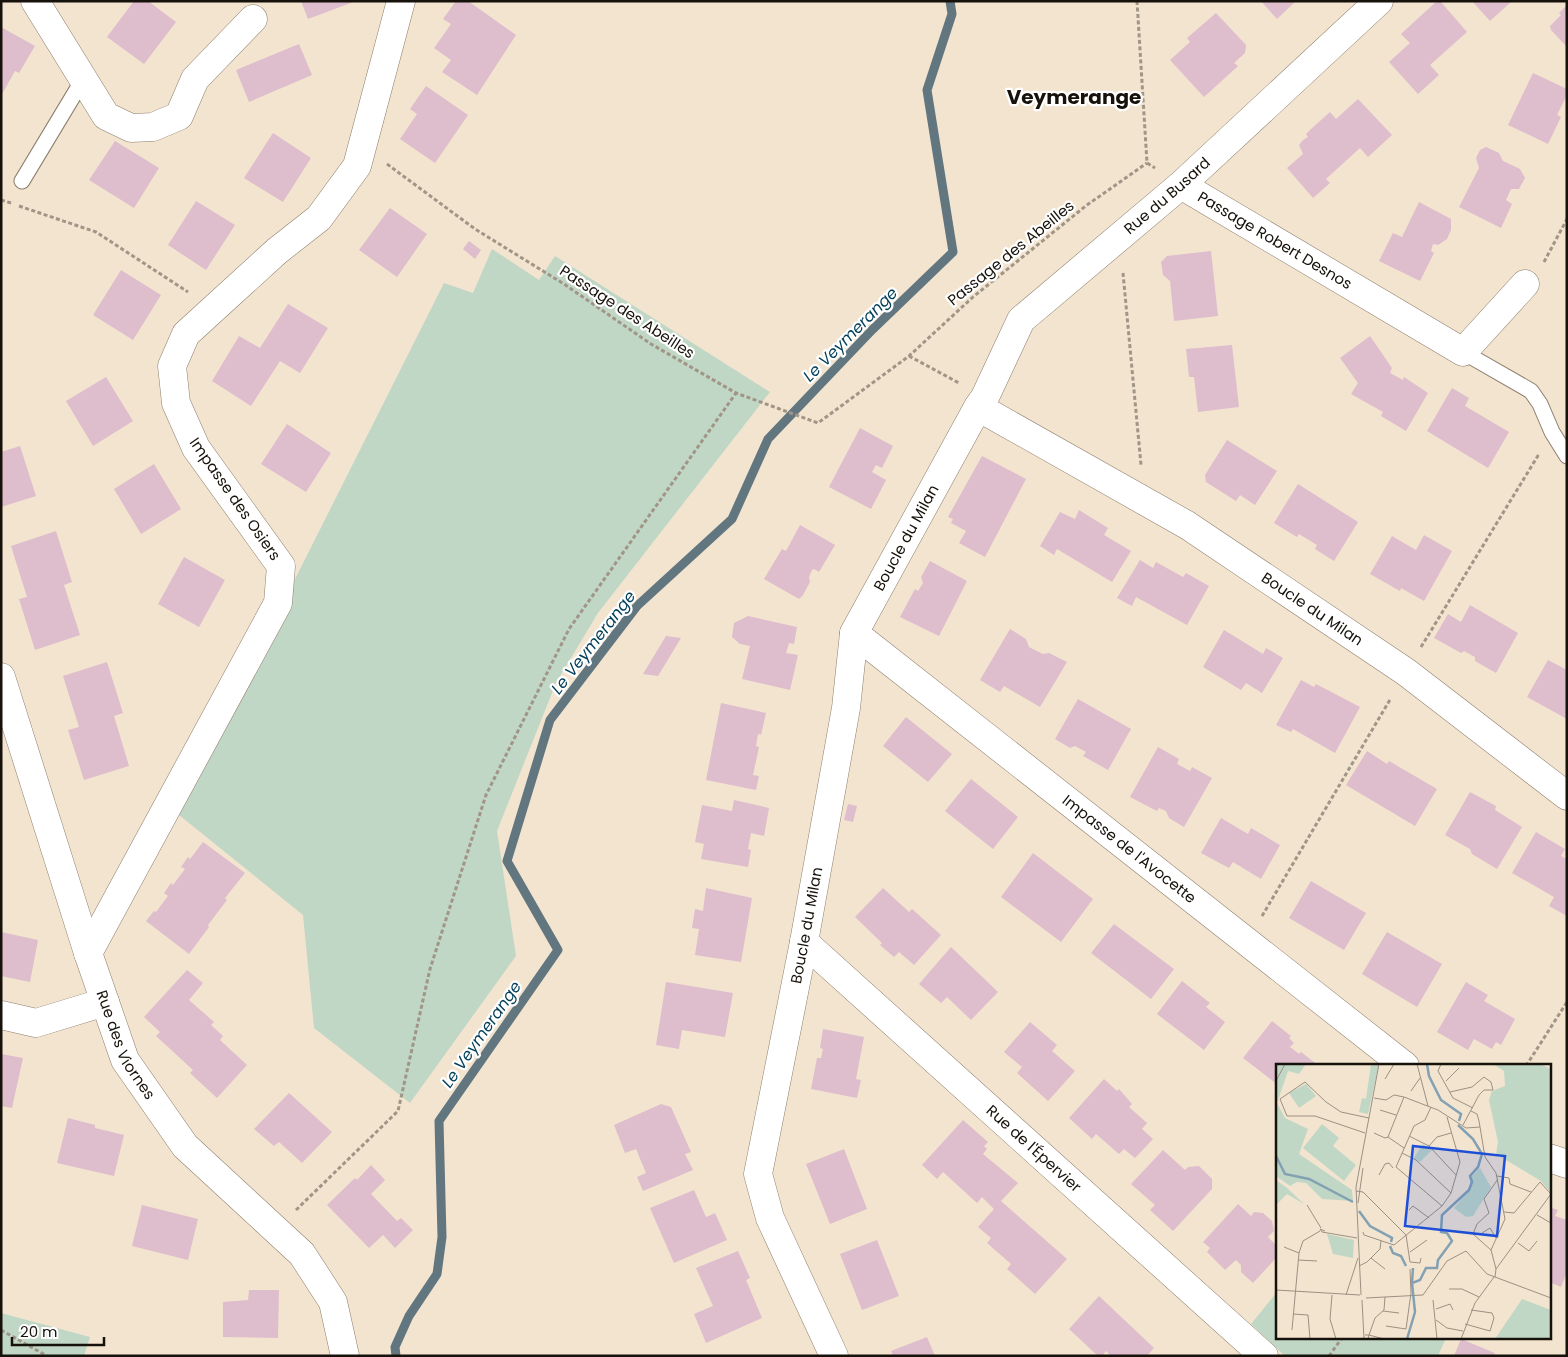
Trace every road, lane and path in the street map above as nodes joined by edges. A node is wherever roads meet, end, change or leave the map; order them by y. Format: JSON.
{"nodes":[{"id":1,"x":35,"y":1,"type":"edge"},
{"id":2,"x":401,"y":1,"type":"edge"},
{"id":3,"x":1136,"y":1,"type":"edge"},
{"id":4,"x":1379,"y":1,"type":"edge"},
{"id":5,"x":253,"y":19,"type":"dead end"},
{"id":6,"x":84,"y":78,"type":"junction"},
{"id":7,"x":360,"y":156,"type":"junction"},
{"id":8,"x":1147,"y":163,"type":"junction"},
{"id":9,"x":22,"y":181,"type":"dead end"},
{"id":10,"x":1181,"y":185,"type":"junction"},
{"id":11,"x":1,"y":200,"type":"edge"},
{"id":12,"x":1567,"y":219,"type":"edge"},
{"id":13,"x":1119,"y":237,"type":"junction"},
{"id":14,"x":1525,"y":284,"type":"joint"},
{"id":15,"x":213,"y":309,"type":"junction"},
{"id":16,"x":1463,"y":352,"type":"junction"},
{"id":17,"x":909,"y":356,"type":"junction"},
{"id":18,"x":736,"y":393,"type":"junction"},
{"id":19,"x":981,"y":402,"type":"junction"},
{"id":20,"x":1567,"y":456,"type":"edge"},
{"id":21,"x":1145,"y":501,"type":"junction"},
{"id":22,"x":854,"y":633,"type":"junction"},
{"id":23,"x":1,"y":677,"type":"edge"},
{"id":24,"x":1567,"y":796,"type":"edge"},
{"id":25,"x":804,"y":942,"type":"junction"},
{"id":26,"x":88,"y":953,"type":"junction"},
{"id":27,"x":105,"y":1002,"type":"junction"},
{"id":28,"x":1567,"y":1002,"type":"edge"},
{"id":29,"x":1,"y":1015,"type":"edge"},
{"id":30,"x":1403,"y":1064,"type":"edge"},
{"id":31,"x":1527,"y":1064,"type":"edge"},
{"id":32,"x":1550,"y":1158,"type":"edge"},
{"id":33,"x":1567,"y":1164,"type":"edge"},
{"id":34,"x":276,"y":1230,"type":"junction"},
{"id":35,"x":1,"y":1330,"type":"edge"},
{"id":36,"x":1341,"y":1340,"type":"edge"},
{"id":37,"x":47,"y":1356,"type":"edge"},
{"id":38,"x":345,"y":1356,"type":"edge"},
{"id":39,"x":834,"y":1356,"type":"edge"},
{"id":40,"x":1264,"y":1356,"type":"edge"},
{"id":41,"x":1330,"y":1356,"type":"edge"}],
"edges":[{"from":1,"to":6,"type":"street"},
{"from":2,"to":7,"type":"street"},
{"from":3,"to":8,"type":"path"},
{"from":4,"to":10,"type":"street","name":"Rue du Busard"},
{"from":5,"to":6,"type":"street"},
{"from":6,"to":9,"type":"lane"},
{"from":7,"to":15,"type":"street","name":"Impasse des Osiers"},
{"from":7,"to":18,"type":"path","name":"Passage des Abeilles"},
{"from":8,"to":10,"type":"path","name":"Passage Robert Desnos"},
{"from":8,"to":17,"type":"path","name":"Passage des Abeilles"},
{"from":10,"to":13,"type":"street","name":"Rue du Busard"},
{"from":10,"to":16,"type":"street","name":"Passage Robert Desnos"},
{"from":11,"to":15,"type":"path"},
{"from":12,"to":14,"type":"path"},
{"from":13,"to":19,"type":"street","name":"Rue du Busard"},
{"from":13,"to":21,"type":"path"},
{"from":14,"to":16,"type":"street"},
{"from":15,"to":26,"type":"street","name":"Impasse des Osiers"},
{"from":16,"to":20,"type":"lane"},
{"from":17,"to":18,"type":"path","name":"Passage des Abeilles"},
{"from":17,"to":19,"type":"path"},
{"from":18,"to":34,"type":"path"},
{"from":19,"to":21,"type":"street","name":"Boucle du Milan"},
{"from":19,"to":22,"type":"street","name":"Boucle du Milan"},
{"from":21,"to":24,"type":"street","name":"Boucle du Milan"},
{"from":22,"to":25,"type":"street","name":"Boucle du Milan"},
{"from":22,"to":30,"type":"street","name":"Impasse de l'Avocette"},
{"from":23,"to":26,"type":"street","name":"Rue des Viornes"},
{"from":25,"to":39,"type":"street","name":"Boucle du Milan"},
{"from":25,"to":40,"type":"street","name":"Rue de l'Épervier"},
{"from":26,"to":27,"type":"street","name":"Rue des Viornes"},
{"from":27,"to":29,"type":"street"},
{"from":27,"to":34,"type":"street","name":"Rue des Viornes"},
{"from":28,"to":31,"type":"path"},
{"from":32,"to":33,"type":"street"},
{"from":34,"to":38,"type":"street","name":"Rue des Viornes"},
{"from":35,"to":37,"type":"path"},
{"from":36,"to":41,"type":"path"}]}
